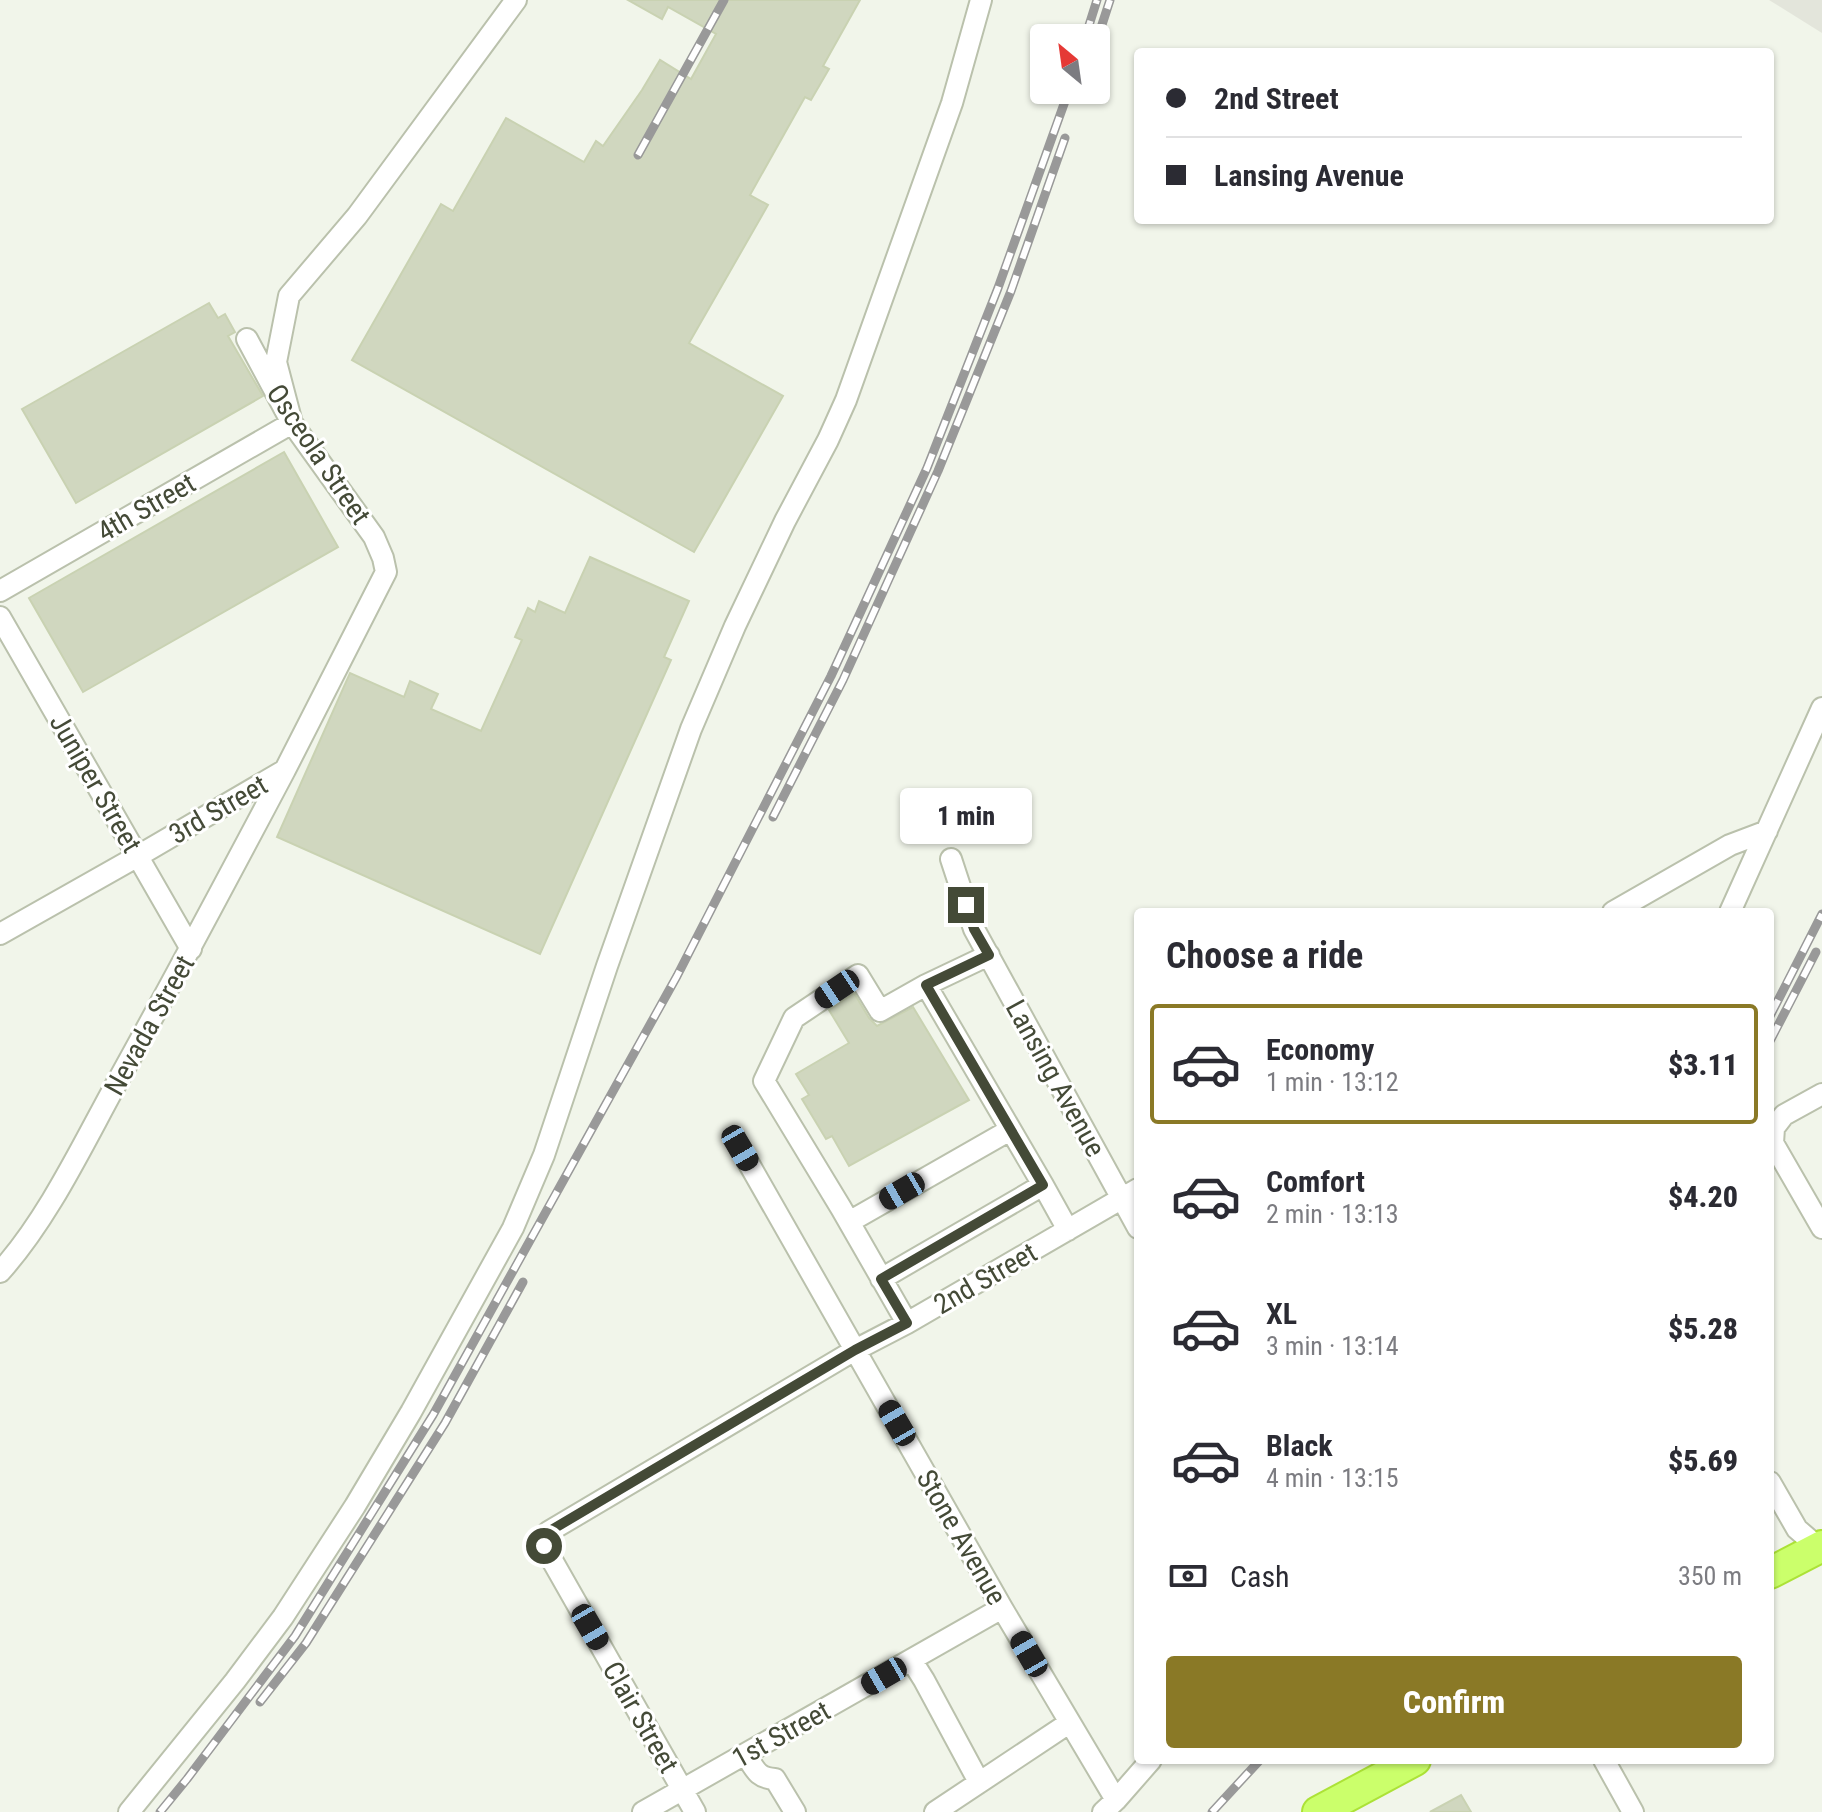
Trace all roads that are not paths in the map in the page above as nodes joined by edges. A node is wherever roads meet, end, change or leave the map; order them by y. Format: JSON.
{"nodes":[{"id":1,"x":516,"y":0,"type":"edge"},
{"id":2,"x":981,"y":0,"type":"edge"},
{"id":3,"x":247,"y":339,"type":"dead end"},
{"id":4,"x":292,"y":423,"type":"junction"},
{"id":5,"x":386,"y":572,"type":"joint"},
{"id":6,"x":0,"y":591,"type":"edge"},
{"id":7,"x":0,"y":617,"type":"edge"},
{"id":8,"x":1822,"y":708,"type":"edge"},
{"id":9,"x":285,"y":770,"type":"junction"},
{"id":10,"x":1767,"y":831,"type":"junction"},
{"id":11,"x":138,"y":856,"type":"junction"},
{"id":12,"x":951,"y":859,"type":"dead end"},
{"id":13,"x":1642,"y":905,"type":"edge"},
{"id":14,"x":1732,"y":908,"type":"edge"},
{"id":15,"x":0,"y":934,"type":"edge"},
{"id":16,"x":191,"y":949,"type":"junction"},
{"id":17,"x":989,"y":955,"type":"junction"},
{"id":18,"x":926,"y":985,"type":"junction"},
{"id":19,"x":1822,"y":1094,"type":"edge"},
{"id":20,"x":1774,"y":1128,"type":"edge"},
{"id":21,"x":1010,"y":1130,"type":"junction"},
{"id":22,"x":1774,"y":1145,"type":"edge"},
{"id":23,"x":740,"y":1148,"type":"dead end"},
{"id":24,"x":1043,"y":1185,"type":"junction"},
{"id":25,"x":1130,"y":1194,"type":"edge"},
{"id":26,"x":849,"y":1222,"type":"junction"},
{"id":27,"x":1822,"y":1228,"type":"edge"},
{"id":28,"x":1068,"y":1230,"type":"junction"},
{"id":29,"x":0,"y":1272,"type":"edge"},
{"id":30,"x":881,"y":1279,"type":"junction"},
{"id":31,"x":907,"y":1323,"type":"junction"},
{"id":32,"x":855,"y":1350,"type":"junction"},
{"id":33,"x":1774,"y":1489,"type":"edge"},
{"id":34,"x":545,"y":1538,"type":"joint"},
{"id":35,"x":1821,"y":1549,"type":"edge"},
{"id":36,"x":1774,"y":1571,"type":"edge"},
{"id":37,"x":1002,"y":1608,"type":"junction"},
{"id":38,"x":912,"y":1661,"type":"junction"},
{"id":39,"x":1069,"y":1723,"type":"junction"},
{"id":40,"x":746,"y":1755,"type":"junction"},
{"id":41,"x":1148,"y":1764,"type":"edge"},
{"id":42,"x":1408,"y":1764,"type":"edge"},
{"id":43,"x":1606,"y":1764,"type":"edge"},
{"id":44,"x":979,"y":1782,"type":"junction"},
{"id":45,"x":682,"y":1789,"type":"junction"},
{"id":46,"x":1110,"y":1808,"type":"edge"},
{"id":47,"x":129,"y":1812,"type":"edge"},
{"id":48,"x":643,"y":1812,"type":"edge"},
{"id":49,"x":695,"y":1812,"type":"edge"},
{"id":50,"x":795,"y":1812,"type":"edge"},
{"id":51,"x":935,"y":1812,"type":"edge"},
{"id":52,"x":1318,"y":1812,"type":"edge"},
{"id":53,"x":1633,"y":1812,"type":"edge"}],
"edges":[{"from":1,"to":4,"type":"street"},
{"from":2,"to":47,"type":"street"},
{"from":3,"to":4,"type":"street","name":"Osceola Street"},
{"from":4,"to":5,"type":"street","name":"Osceola Street"},
{"from":4,"to":6,"type":"street","name":"4th Street"},
{"from":5,"to":9,"type":"street","name":"3rd Street"},
{"from":7,"to":11,"type":"street","name":"Juniper Street"},
{"from":8,"to":10,"type":"street"},
{"from":9,"to":11,"type":"street","name":"3rd Street"},
{"from":9,"to":16,"type":"street","name":"Nevada Street"},
{"from":10,"to":13,"type":"street"},
{"from":10,"to":14,"type":"street"},
{"from":11,"to":15,"type":"street","name":"3rd Street"},
{"from":11,"to":16,"type":"street","name":"Juniper Street"},
{"from":12,"to":17,"type":"street","name":"Lansing Avenue"},
{"from":16,"to":29,"type":"street","name":"Nevada Street"},
{"from":17,"to":18,"type":"street"},
{"from":17,"to":25,"type":"street","name":"Lansing Avenue"},
{"from":18,"to":21,"type":"street"},
{"from":18,"to":26,"type":"street"},
{"from":19,"to":20,"type":"street"},
{"from":21,"to":24,"type":"street"},
{"from":21,"to":26,"type":"street"},
{"from":22,"to":27,"type":"street"},
{"from":23,"to":32,"type":"street","name":"Stone Avenue"},
{"from":24,"to":28,"type":"street"},
{"from":24,"to":30,"type":"street"},
{"from":25,"to":28,"type":"street","name":"2nd Street"},
{"from":26,"to":30,"type":"street"},
{"from":28,"to":31,"type":"street","name":"2nd Street"},
{"from":30,"to":31,"type":"street"},
{"from":31,"to":32,"type":"street","name":"2nd Street"},
{"from":32,"to":34,"type":"street","name":"2nd Street"},
{"from":32,"to":37,"type":"street","name":"Stone Avenue"},
{"from":33,"to":35,"type":"street"},
{"from":34,"to":45,"type":"street","name":"Clair Street"},
{"from":35,"to":36,"type":"highway"},
{"from":37,"to":38,"type":"street","name":"1st Street"},
{"from":37,"to":39,"type":"street","name":"Stone Avenue"},
{"from":38,"to":40,"type":"street","name":"1st Street"},
{"from":38,"to":44,"type":"street"},
{"from":39,"to":44,"type":"street"},
{"from":39,"to":46,"type":"street","name":"Stone Avenue"},
{"from":40,"to":45,"type":"street","name":"1st Street"},
{"from":40,"to":50,"type":"street"},
{"from":41,"to":46,"type":"street"},
{"from":42,"to":52,"type":"highway"},
{"from":43,"to":53,"type":"street"},
{"from":44,"to":51,"type":"street"},
{"from":45,"to":48,"type":"street","name":"1st Street"},
{"from":45,"to":49,"type":"street","name":"Clair Street"}]}
